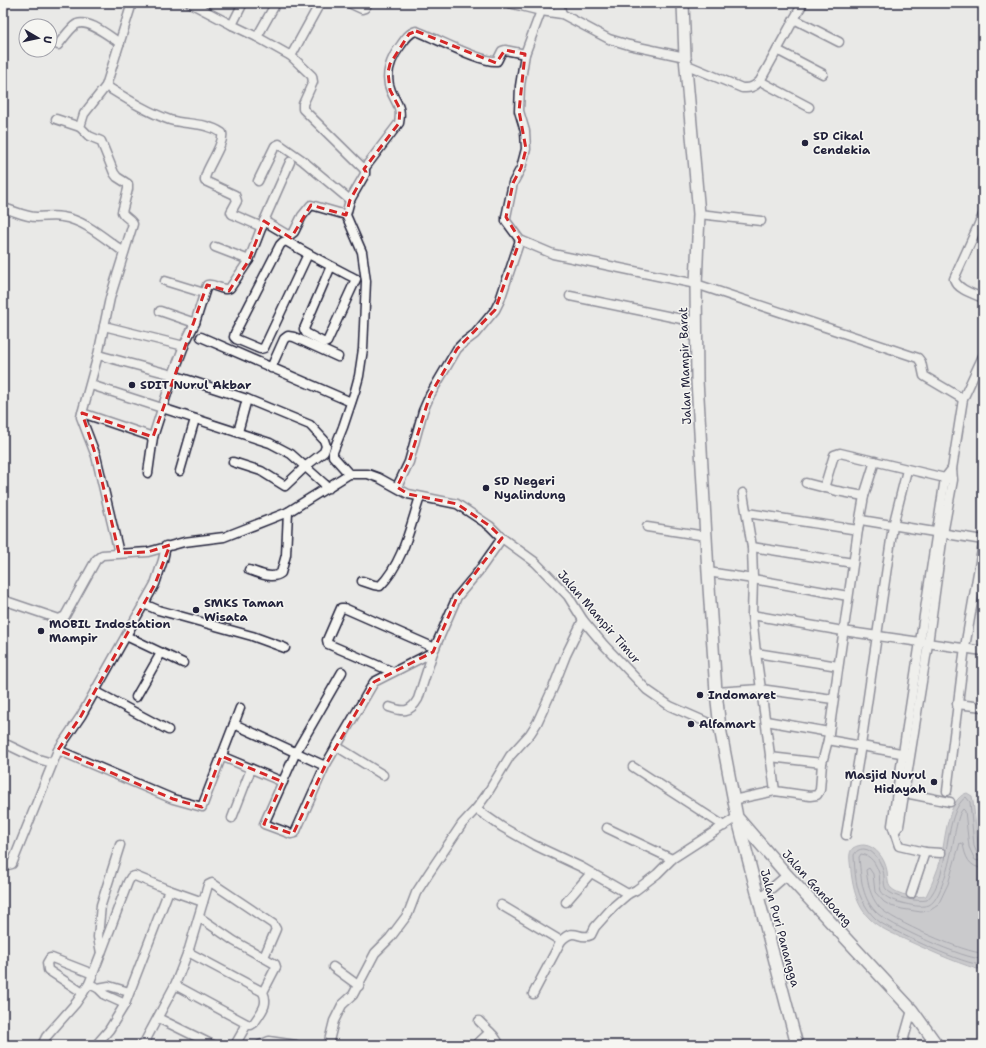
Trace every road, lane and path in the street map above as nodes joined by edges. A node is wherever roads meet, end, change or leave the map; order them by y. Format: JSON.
{"nodes":[{"id":1,"x":132,"y":3,"type":"edge"},
{"id":2,"x":190,"y":3,"type":"edge"},
{"id":3,"x":243,"y":3,"type":"edge"},
{"id":4,"x":276,"y":3,"type":"edge"},
{"id":5,"x":320,"y":3,"type":"edge"},
{"id":6,"x":349,"y":3,"type":"edge"},
{"id":7,"x":368,"y":3,"type":"edge"},
{"id":8,"x":509,"y":3,"type":"edge"},
{"id":9,"x":553,"y":3,"type":"edge"},
{"id":10,"x":683,"y":3,"type":"edge"},
{"id":11,"x":803,"y":3,"type":"edge"},
{"id":12,"x":541,"y":11,"type":"junction"},
{"id":13,"x":562,"y":14,"type":"junction"},
{"id":14,"x":794,"y":19,"type":"junction"},
{"id":15,"x":232,"y":25,"type":"junction"},
{"id":16,"x":257,"y":36,"type":"junction"},
{"id":17,"x":839,"y":42,"type":"dead end"},
{"id":18,"x":120,"y":43,"type":"junction"},
{"id":19,"x":58,"y":45,"type":"dead end"},
{"id":20,"x":777,"y":50,"type":"junction"},
{"id":21,"x":525,"y":54,"type":"junction"},
{"id":22,"x":291,"y":56,"type":"junction"},
{"id":23,"x":685,"y":60,"type":"junction"},
{"id":24,"x":823,"y":74,"type":"dead end"},
{"id":25,"x":760,"y":80,"type":"junction"},
{"id":26,"x":106,"y":86,"type":"junction"},
{"id":27,"x":810,"y":106,"type":"dead end"},
{"id":28,"x":56,"y":119,"type":"dead end"},
{"id":29,"x":80,"y":127,"type":"junction"},
{"id":30,"x":290,"y":162,"type":"dead end"},
{"id":31,"x":364,"y":169,"type":"junction"},
{"id":32,"x":258,"y":181,"type":"dead end"},
{"id":33,"x":350,"y":200,"type":"junction"},
{"id":34,"x":7,"y":209,"type":"dead end"},
{"id":35,"x":699,"y":214,"type":"junction"},
{"id":36,"x":346,"y":215,"type":"junction"},
{"id":37,"x":983,"y":215,"type":"edge"},
{"id":38,"x":761,"y":221,"type":"dead end"},
{"id":39,"x":263,"y":224,"type":"junction"},
{"id":40,"x":520,"y":240,"type":"junction"},
{"id":41,"x":215,"y":246,"type":"dead end"},
{"id":42,"x":124,"y":252,"type":"junction"},
{"id":43,"x":308,"y":254,"type":"junction"},
{"id":44,"x":249,"y":260,"type":"junction"},
{"id":45,"x":331,"y":266,"type":"junction"},
{"id":46,"x":356,"y":279,"type":"junction"},
{"id":47,"x":366,"y":281,"type":"junction"},
{"id":48,"x":165,"y":282,"type":"dead end"},
{"id":49,"x":696,"y":284,"type":"junction"},
{"id":50,"x":204,"y":293,"type":"junction"},
{"id":51,"x":570,"y":296,"type":"dead end"},
{"id":52,"x":983,"y":298,"type":"edge"},
{"id":53,"x":160,"y":311,"type":"dead end"},
{"id":54,"x":696,"y":322,"type":"junction"},
{"id":55,"x":195,"y":323,"type":"junction"},
{"id":56,"x":104,"y":326,"type":"junction"},
{"id":57,"x":201,"y":337,"type":"dead end"},
{"id":58,"x":184,"y":346,"type":"junction"},
{"id":59,"x":98,"y":355,"type":"junction"},
{"id":60,"x":983,"y":356,"type":"edge"},
{"id":61,"x":338,"y":357,"type":"dead end"},
{"id":62,"x":271,"y":368,"type":"junction"},
{"id":63,"x":173,"y":375,"type":"junction"},
{"id":64,"x":91,"y":385,"type":"junction"},
{"id":65,"x":248,"y":399,"type":"junction"},
{"id":66,"x":963,"y":399,"type":"junction"},
{"id":67,"x":352,"y":402,"type":"junction"},
{"id":68,"x":163,"y":408,"type":"junction"},
{"id":69,"x":82,"y":413,"type":"junction"},
{"id":70,"x":195,"y":418,"type":"junction"},
{"id":71,"x":238,"y":432,"type":"junction"},
{"id":72,"x":153,"y":436,"type":"junction"},
{"id":73,"x":875,"y":461,"type":"junction"},
{"id":74,"x":233,"y":462,"type":"dead end"},
{"id":75,"x":306,"y":466,"type":"junction"},
{"id":76,"x":952,"y":469,"type":"junction"},
{"id":77,"x":907,"y":470,"type":"junction"},
{"id":78,"x":180,"y":471,"type":"dead end"},
{"id":79,"x":148,"y":473,"type":"dead end"},
{"id":80,"x":349,"y":474,"type":"junction"},
{"id":81,"x":945,"y":478,"type":"junction"},
{"id":82,"x":953,"y":480,"type":"junction"},
{"id":83,"x":806,"y":483,"type":"dead end"},
{"id":84,"x":397,"y":487,"type":"junction"},
{"id":85,"x":329,"y":488,"type":"junction"},
{"id":86,"x":824,"y":488,"type":"junction"},
{"id":87,"x":743,"y":493,"type":"dead end"},
{"id":88,"x":864,"y":496,"type":"junction"},
{"id":89,"x":420,"y":497,"type":"junction"},
{"id":90,"x":288,"y":512,"type":"junction"},
{"id":91,"x":747,"y":513,"type":"junction"},
{"id":92,"x":861,"y":520,"type":"junction"},
{"id":93,"x":893,"y":526,"type":"junction"},
{"id":94,"x":647,"y":527,"type":"dead end"},
{"id":95,"x":858,"y":530,"type":"junction"},
{"id":96,"x":940,"y":533,"type":"junction"},
{"id":97,"x":706,"y":536,"type":"junction"},
{"id":98,"x":502,"y":538,"type":"junction"},
{"id":99,"x":983,"y":540,"type":"edge"},
{"id":100,"x":983,"y":544,"type":"edge"},
{"id":101,"x":166,"y":546,"type":"junction"},
{"id":102,"x":752,"y":547,"type":"junction"},
{"id":103,"x":119,"y":553,"type":"junction"},
{"id":104,"x":853,"y":563,"type":"junction"},
{"id":105,"x":249,"y":570,"type":"dead end"},
{"id":106,"x":708,"y":572,"type":"junction"},
{"id":107,"x":753,"y":579,"type":"junction"},
{"id":108,"x":362,"y":582,"type":"dead end"},
{"id":109,"x":848,"y":596,"type":"junction"},
{"id":110,"x":3,"y":600,"type":"edge"},
{"id":111,"x":144,"y":604,"type":"junction"},
{"id":112,"x":752,"y":615,"type":"junction"},
{"id":113,"x":583,"y":620,"type":"junction"},
{"id":114,"x":843,"y":632,"type":"junction"},
{"id":115,"x":126,"y":636,"type":"junction"},
{"id":116,"x":877,"y":636,"type":"junction"},
{"id":117,"x":919,"y":642,"type":"junction"},
{"id":118,"x":928,"y":644,"type":"junction"},
{"id":119,"x":965,"y":647,"type":"junction"},
{"id":120,"x":285,"y":648,"type":"dead end"},
{"id":121,"x":434,"y":650,"type":"junction"},
{"id":122,"x":983,"y":651,"type":"edge"},
{"id":123,"x":161,"y":653,"type":"junction"},
{"id":124,"x":756,"y":653,"type":"junction"},
{"id":125,"x":183,"y":663,"type":"dead end"},
{"id":126,"x":838,"y":666,"type":"junction"},
{"id":127,"x":342,"y":672,"type":"dead end"},
{"id":128,"x":393,"y":672,"type":"junction"},
{"id":129,"x":760,"y":689,"type":"junction"},
{"id":130,"x":96,"y":691,"type":"junction"},
{"id":131,"x":716,"y":692,"type":"junction"},
{"id":132,"x":136,"y":697,"type":"dead end"},
{"id":133,"x":833,"y":699,"type":"junction"},
{"id":134,"x":957,"y":704,"type":"junction"},
{"id":135,"x":389,"y":707,"type":"dead end"},
{"id":136,"x":240,"y":708,"type":"dead end"},
{"id":137,"x":983,"y":708,"type":"edge"},
{"id":138,"x":766,"y":721,"type":"junction"},
{"id":139,"x":234,"y":724,"type":"junction"},
{"id":140,"x":720,"y":728,"type":"junction"},
{"id":141,"x":168,"y":730,"type":"dead end"},
{"id":142,"x":828,"y":736,"type":"junction"},
{"id":143,"x":8,"y":745,"type":"dead end"},
{"id":144,"x":861,"y":745,"type":"junction"},
{"id":145,"x":336,"y":746,"type":"junction"},
{"id":146,"x":58,"y":750,"type":"junction"},
{"id":147,"x":296,"y":752,"type":"junction"},
{"id":148,"x":902,"y":753,"type":"junction"},
{"id":149,"x":910,"y":755,"type":"junction"},
{"id":150,"x":221,"y":756,"type":"junction"},
{"id":151,"x":770,"y":757,"type":"junction"},
{"id":152,"x":52,"y":763,"type":"junction"},
{"id":153,"x":822,"y":763,"type":"junction"},
{"id":154,"x":325,"y":766,"type":"junction"},
{"id":155,"x":633,"y":767,"type":"dead end"},
{"id":156,"x":251,"y":769,"type":"junction"},
{"id":157,"x":383,"y":775,"type":"dead end"},
{"id":158,"x":283,"y":782,"type":"junction"},
{"id":159,"x":775,"y":791,"type":"junction"},
{"id":160,"x":947,"y":791,"type":"dead end"},
{"id":161,"x":901,"y":792,"type":"junction"},
{"id":162,"x":733,"y":800,"type":"junction"},
{"id":163,"x":950,"y":802,"type":"dead end"},
{"id":164,"x":476,"y":809,"type":"junction"},
{"id":165,"x":737,"y":817,"type":"junction"},
{"id":166,"x":232,"y":818,"type":"dead end"},
{"id":167,"x":724,"y":826,"type":"junction"},
{"id":168,"x":607,"y":828,"type":"dead end"},
{"id":169,"x":846,"y":835,"type":"dead end"},
{"id":170,"x":120,"y":845,"type":"dead end"},
{"id":171,"x":925,"y":852,"type":"junction"},
{"id":172,"x":941,"y":853,"type":"dead end"},
{"id":173,"x":672,"y":858,"type":"junction"},
{"id":174,"x":3,"y":864,"type":"edge"},
{"id":175,"x":592,"y":873,"type":"junction"},
{"id":176,"x":787,"y":875,"type":"junction"},
{"id":177,"x":169,"y":890,"type":"junction"},
{"id":178,"x":628,"y":894,"type":"junction"},
{"id":179,"x":765,"y":894,"type":"dead end"},
{"id":180,"x":911,"y":894,"type":"dead end"},
{"id":181,"x":204,"y":902,"type":"junction"},
{"id":182,"x":566,"y":902,"type":"dead end"},
{"id":183,"x":500,"y":905,"type":"dead end"},
{"id":184,"x":199,"y":917,"type":"junction"},
{"id":185,"x":561,"y":941,"type":"junction"},
{"id":186,"x":188,"y":952,"type":"junction"},
{"id":187,"x":101,"y":953,"type":"junction"},
{"id":188,"x":264,"y":957,"type":"junction"},
{"id":189,"x":333,"y":967,"type":"dead end"},
{"id":190,"x":93,"y":974,"type":"junction"},
{"id":191,"x":89,"y":984,"type":"junction"},
{"id":192,"x":175,"y":985,"type":"junction"},
{"id":193,"x":359,"y":986,"type":"junction"},
{"id":194,"x":98,"y":988,"type":"junction"},
{"id":195,"x":129,"y":992,"type":"junction"},
{"id":196,"x":263,"y":992,"type":"junction"},
{"id":197,"x":83,"y":993,"type":"junction"},
{"id":198,"x":533,"y":994,"type":"dead end"},
{"id":199,"x":125,"y":1004,"type":"junction"},
{"id":200,"x":912,"y":1010,"type":"junction"},
{"id":201,"x":158,"y":1018,"type":"junction"},
{"id":202,"x":480,"y":1021,"type":"dead end"},
{"id":203,"x":247,"y":1024,"type":"junction"},
{"id":204,"x":490,"y":1032,"type":"junction"},
{"id":205,"x":44,"y":1041,"type":"edge"},
{"id":206,"x":35,"y":1045,"type":"edge"},
{"id":207,"x":96,"y":1045,"type":"edge"},
{"id":208,"x":143,"y":1045,"type":"edge"},
{"id":209,"x":213,"y":1045,"type":"edge"},
{"id":210,"x":235,"y":1045,"type":"edge"},
{"id":211,"x":260,"y":1045,"type":"edge"},
{"id":212,"x":296,"y":1045,"type":"edge"},
{"id":213,"x":328,"y":1045,"type":"edge"},
{"id":214,"x":476,"y":1045,"type":"edge"},
{"id":215,"x":500,"y":1045,"type":"edge"},
{"id":216,"x":797,"y":1045,"type":"edge"},
{"id":217,"x":902,"y":1045,"type":"edge"},
{"id":218,"x":937,"y":1045,"type":"edge"}],
"edges":[{"from":1,"to":18,"type":"street"},
{"from":2,"to":15,"type":"street"},
{"from":3,"to":15,"type":"street"},
{"from":4,"to":16,"type":"street"},
{"from":5,"to":22,"type":"street"},
{"from":6,"to":7,"type":"street"},
{"from":8,"to":12,"type":"street"},
{"from":9,"to":13,"type":"street"},
{"from":10,"to":23,"type":"street","name":"Jalan Mampir Barat"},
{"from":11,"to":14,"type":"street"},
{"from":12,"to":13,"type":"street"},
{"from":12,"to":21,"type":"street"},
{"from":13,"to":23,"type":"street"},
{"from":14,"to":17,"type":"street"},
{"from":14,"to":20,"type":"street"},
{"from":15,"to":16,"type":"street"},
{"from":16,"to":22,"type":"street"},
{"from":18,"to":19,"type":"street"},
{"from":18,"to":26,"type":"street"},
{"from":20,"to":24,"type":"street"},
{"from":20,"to":25,"type":"street"},
{"from":21,"to":31,"type":"street"},
{"from":21,"to":40,"type":"street"},
{"from":22,"to":31,"type":"street"},
{"from":23,"to":25,"type":"street"},
{"from":23,"to":35,"type":"street","name":"Jalan Mampir Barat"},
{"from":25,"to":27,"type":"street"},
{"from":26,"to":29,"type":"street"},
{"from":26,"to":39,"type":"street"},
{"from":28,"to":29,"type":"street"},
{"from":29,"to":42,"type":"street"},
{"from":30,"to":39,"type":"street"},
{"from":31,"to":33,"type":"street"},
{"from":32,"to":33,"type":"street"},
{"from":33,"to":36,"type":"street"},
{"from":34,"to":42,"type":"street"},
{"from":35,"to":38,"type":"street"},
{"from":35,"to":49,"type":"street","name":"Jalan Mampir Barat"},
{"from":36,"to":39,"type":"street"},
{"from":36,"to":47,"type":"street"},
{"from":37,"to":52,"type":"street"},
{"from":39,"to":44,"type":"street"},
{"from":40,"to":49,"type":"street"},
{"from":40,"to":84,"type":"street"},
{"from":41,"to":44,"type":"street"},
{"from":42,"to":56,"type":"street"},
{"from":43,"to":43,"type":"street"},
{"from":43,"to":45,"type":"street"},
{"from":44,"to":50,"type":"street"},
{"from":45,"to":46,"type":"street"},
{"from":45,"to":46,"type":"street"},
{"from":46,"to":47,"type":"street"},
{"from":47,"to":67,"type":"street"},
{"from":48,"to":50,"type":"street"},
{"from":49,"to":54,"type":"street","name":"Jalan Mampir Barat"},
{"from":49,"to":66,"type":"street"},
{"from":50,"to":55,"type":"street"},
{"from":51,"to":54,"type":"street"},
{"from":53,"to":55,"type":"street"},
{"from":54,"to":97,"type":"street","name":"Jalan Mampir Barat"},
{"from":55,"to":58,"type":"street"},
{"from":56,"to":58,"type":"street"},
{"from":56,"to":59,"type":"street"},
{"from":57,"to":62,"type":"street"},
{"from":58,"to":63,"type":"street"},
{"from":59,"to":63,"type":"street"},
{"from":59,"to":64,"type":"street"},
{"from":60,"to":66,"type":"street"},
{"from":61,"to":62,"type":"street"},
{"from":62,"to":67,"type":"street"},
{"from":63,"to":65,"type":"street"},
{"from":63,"to":68,"type":"street"},
{"from":64,"to":68,"type":"street"},
{"from":64,"to":69,"type":"street"},
{"from":65,"to":71,"type":"street"},
{"from":65,"to":75,"type":"street"},
{"from":66,"to":76,"type":"street"},
{"from":67,"to":80,"type":"street"},
{"from":68,"to":70,"type":"street"},
{"from":68,"to":72,"type":"street"},
{"from":69,"to":72,"type":"street"},
{"from":69,"to":103,"type":"street"},
{"from":70,"to":71,"type":"street"},
{"from":70,"to":78,"type":"street"},
{"from":71,"to":75,"type":"street"},
{"from":72,"to":79,"type":"street"},
{"from":73,"to":77,"type":"street"},
{"from":73,"to":86,"type":"street"},
{"from":73,"to":88,"type":"street"},
{"from":74,"to":75,"type":"street"},
{"from":75,"to":85,"type":"street"},
{"from":76,"to":81,"type":"street"},
{"from":76,"to":82,"type":"street"},
{"from":77,"to":81,"type":"street"},
{"from":77,"to":93,"type":"street"},
{"from":80,"to":84,"type":"street","name":"Jalan Mampir Timur"},
{"from":80,"to":85,"type":"street"},
{"from":81,"to":82,"type":"street"},
{"from":81,"to":96,"type":"street"},
{"from":82,"to":96,"type":"street"},
{"from":83,"to":86,"type":"street"},
{"from":84,"to":89,"type":"street","name":"Jalan Mampir Timur"},
{"from":85,"to":90,"type":"street"},
{"from":86,"to":88,"type":"street"},
{"from":87,"to":91,"type":"street"},
{"from":88,"to":92,"type":"street"},
{"from":89,"to":98,"type":"street","name":"Jalan Mampir Timur"},
{"from":89,"to":108,"type":"street"},
{"from":90,"to":101,"type":"street"},
{"from":90,"to":105,"type":"street"},
{"from":91,"to":95,"type":"street"},
{"from":91,"to":102,"type":"street"},
{"from":92,"to":93,"type":"street"},
{"from":92,"to":95,"type":"street"},
{"from":93,"to":96,"type":"street"},
{"from":93,"to":116,"type":"street"},
{"from":94,"to":97,"type":"street"},
{"from":95,"to":104,"type":"street"},
{"from":96,"to":99,"type":"street"},
{"from":96,"to":117,"type":"street"},
{"from":96,"to":118,"type":"street"},
{"from":97,"to":106,"type":"street","name":"Jalan Mampir Barat"},
{"from":98,"to":113,"type":"street","name":"Jalan Mampir Timur"},
{"from":98,"to":121,"type":"street"},
{"from":100,"to":119,"type":"street"},
{"from":101,"to":103,"type":"street"},
{"from":101,"to":111,"type":"street"},
{"from":102,"to":104,"type":"street"},
{"from":102,"to":107,"type":"street"},
{"from":103,"to":110,"type":"street"},
{"from":104,"to":109,"type":"street"},
{"from":106,"to":107,"type":"street"},
{"from":106,"to":131,"type":"street","name":"Jalan Mampir Barat"},
{"from":107,"to":109,"type":"street"},
{"from":107,"to":112,"type":"street"},
{"from":109,"to":114,"type":"street"},
{"from":111,"to":115,"type":"street"},
{"from":111,"to":120,"type":"street"},
{"from":112,"to":114,"type":"street"},
{"from":112,"to":124,"type":"street"},
{"from":113,"to":140,"type":"street","name":"Jalan Mampir Timur"},
{"from":113,"to":164,"type":"street"},
{"from":114,"to":116,"type":"street"},
{"from":114,"to":126,"type":"street"},
{"from":115,"to":123,"type":"street"},
{"from":115,"to":130,"type":"street"},
{"from":116,"to":117,"type":"street"},
{"from":116,"to":144,"type":"street"},
{"from":117,"to":118,"type":"street"},
{"from":117,"to":148,"type":"street"},
{"from":118,"to":119,"type":"street"},
{"from":118,"to":149,"type":"street"},
{"from":119,"to":122,"type":"street"},
{"from":119,"to":134,"type":"street"},
{"from":121,"to":128,"type":"street"},
{"from":121,"to":128,"type":"street"},
{"from":121,"to":135,"type":"street"},
{"from":123,"to":125,"type":"street"},
{"from":123,"to":132,"type":"street"},
{"from":124,"to":126,"type":"street"},
{"from":124,"to":129,"type":"street"},
{"from":126,"to":133,"type":"street"},
{"from":127,"to":147,"type":"street"},
{"from":128,"to":145,"type":"street"},
{"from":129,"to":131,"type":"street"},
{"from":129,"to":133,"type":"street"},
{"from":129,"to":138,"type":"street"},
{"from":130,"to":141,"type":"street"},
{"from":130,"to":146,"type":"street"},
{"from":131,"to":140,"type":"street","name":"Jalan Mampir Barat"},
{"from":133,"to":142,"type":"street"},
{"from":134,"to":137,"type":"street"},
{"from":134,"to":160,"type":"street"},
{"from":136,"to":139,"type":"street"},
{"from":138,"to":142,"type":"street"},
{"from":138,"to":151,"type":"street"},
{"from":139,"to":147,"type":"street"},
{"from":139,"to":150,"type":"street"},
{"from":140,"to":162,"type":"street","name":"Jalan Gandoang"},
{"from":142,"to":144,"type":"street"},
{"from":142,"to":153,"type":"street"},
{"from":143,"to":152,"type":"street"},
{"from":144,"to":148,"type":"street"},
{"from":144,"to":169,"type":"street"},
{"from":145,"to":154,"type":"street"},
{"from":145,"to":157,"type":"street"},
{"from":146,"to":150,"type":"street"},
{"from":146,"to":152,"type":"street"},
{"from":147,"to":154,"type":"street"},
{"from":147,"to":158,"type":"street"},
{"from":148,"to":149,"type":"street"},
{"from":148,"to":161,"type":"street"},
{"from":149,"to":161,"type":"street"},
{"from":150,"to":156,"type":"street"},
{"from":151,"to":153,"type":"street"},
{"from":151,"to":159,"type":"street"},
{"from":152,"to":174,"type":"street"},
{"from":153,"to":159,"type":"street"},
{"from":154,"to":158,"type":"street"},
{"from":155,"to":167,"type":"street"},
{"from":156,"to":158,"type":"street"},
{"from":156,"to":166,"type":"street"},
{"from":159,"to":162,"type":"street"},
{"from":161,"to":163,"type":"street"},
{"from":161,"to":171,"type":"street"},
{"from":162,"to":165,"type":"street","name":"Jalan Gandoang"},
{"from":164,"to":175,"type":"street"},
{"from":164,"to":193,"type":"street"},
{"from":165,"to":167,"type":"street"},
{"from":165,"to":176,"type":"street","name":"Jalan Gandoang"},
{"from":165,"to":216,"type":"street","name":"Jalan Puri Panangga"},
{"from":167,"to":173,"type":"street"},
{"from":168,"to":173,"type":"street"},
{"from":170,"to":187,"type":"street"},
{"from":171,"to":172,"type":"street"},
{"from":171,"to":180,"type":"street"},
{"from":173,"to":178,"type":"street"},
{"from":175,"to":178,"type":"street"},
{"from":175,"to":182,"type":"street"},
{"from":176,"to":179,"type":"street"},
{"from":176,"to":200,"type":"street","name":"Jalan Gandoang"},
{"from":177,"to":181,"type":"street"},
{"from":177,"to":187,"type":"street"},
{"from":177,"to":195,"type":"street"},
{"from":178,"to":185,"type":"street"},
{"from":181,"to":184,"type":"street"},
{"from":181,"to":188,"type":"street"},
{"from":183,"to":185,"type":"street"},
{"from":184,"to":186,"type":"street"},
{"from":184,"to":188,"type":"street"},
{"from":185,"to":198,"type":"street"},
{"from":186,"to":192,"type":"street"},
{"from":186,"to":196,"type":"street"},
{"from":187,"to":190,"type":"street"},
{"from":188,"to":196,"type":"street"},
{"from":189,"to":193,"type":"street"},
{"from":190,"to":191,"type":"street"},
{"from":190,"to":197,"type":"street"},
{"from":191,"to":194,"type":"street"},
{"from":191,"to":197,"type":"street"},
{"from":192,"to":201,"type":"street"},
{"from":192,"to":203,"type":"street"},
{"from":193,"to":213,"type":"street"},
{"from":194,"to":195,"type":"street"},
{"from":194,"to":199,"type":"street"},
{"from":195,"to":199,"type":"street"},
{"from":196,"to":203,"type":"street"},
{"from":197,"to":205,"type":"street"},
{"from":199,"to":207,"type":"street"},
{"from":200,"to":217,"type":"street"},
{"from":200,"to":218,"type":"street","name":"Jalan Gandoang"},
{"from":201,"to":208,"type":"street"},
{"from":201,"to":209,"type":"street"},
{"from":202,"to":204,"type":"street"},
{"from":203,"to":210,"type":"street"},
{"from":204,"to":214,"type":"street"},
{"from":204,"to":215,"type":"street"},
{"from":205,"to":206,"type":"street"},
{"from":211,"to":212,"type":"street"}]}
